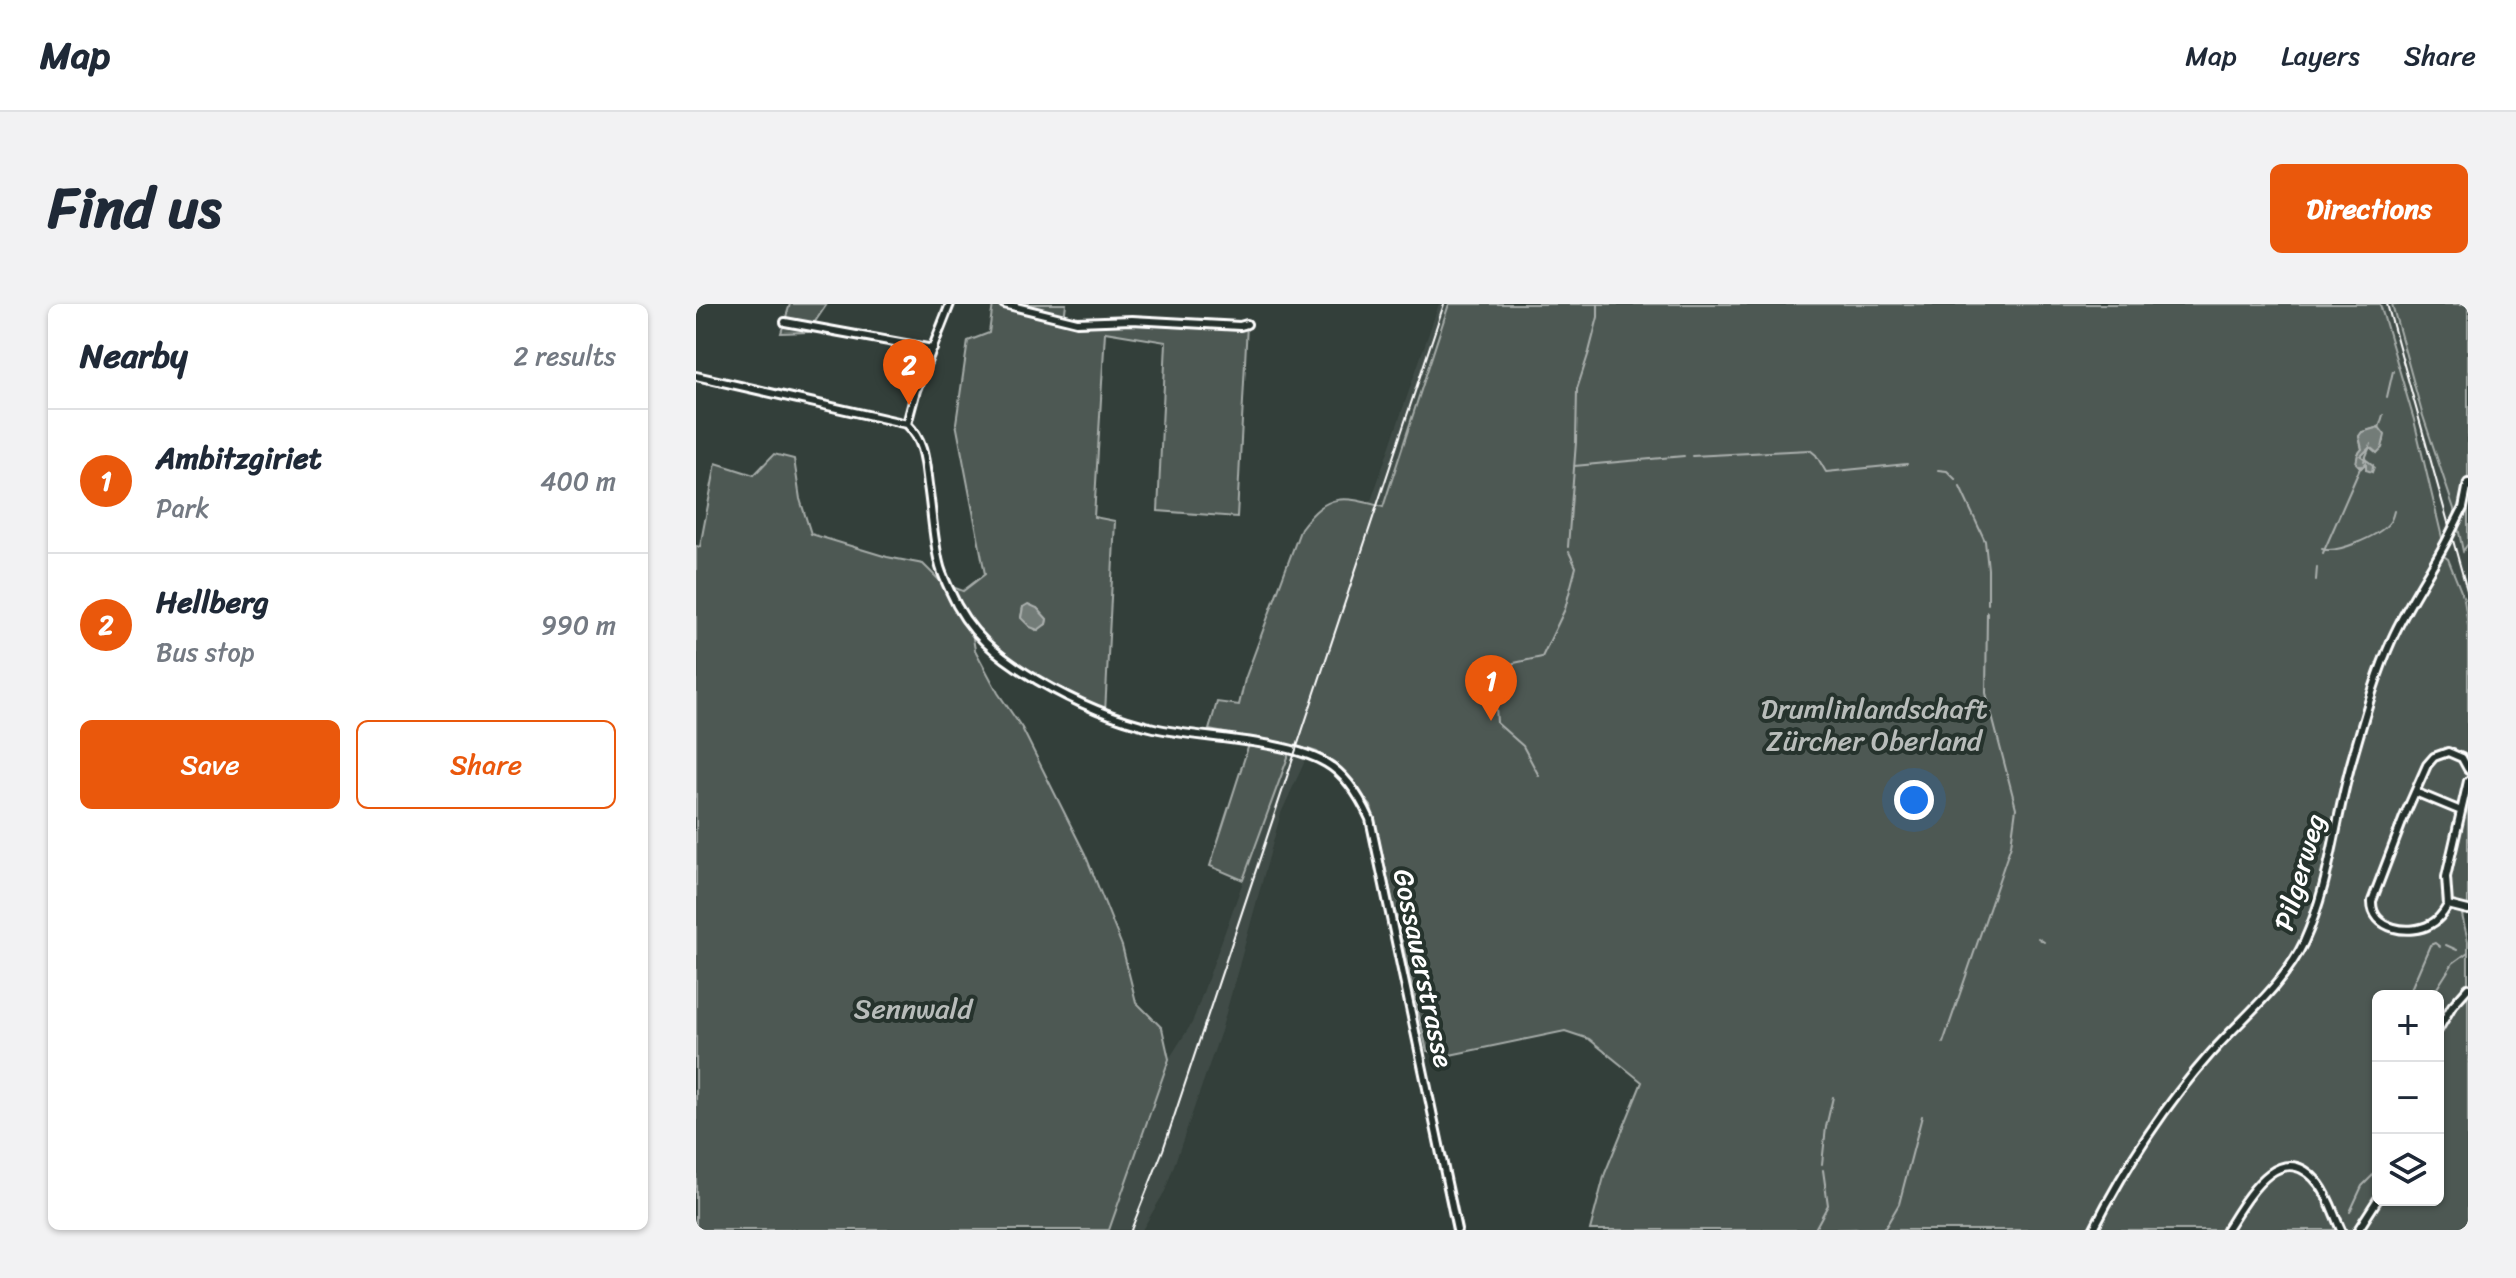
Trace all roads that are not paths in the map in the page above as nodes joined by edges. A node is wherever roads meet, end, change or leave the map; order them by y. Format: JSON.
{"nodes":[{"id":1,"x":950,"y":304,"type":"edge"},
{"id":2,"x":1004,"y":304,"type":"edge"},
{"id":3,"x":785,"y":322,"type":"dead end"},
{"id":4,"x":1247,"y":324,"type":"dead end"},
{"id":5,"x":933,"y":349,"type":"junction"},
{"id":6,"x":696,"y":376,"type":"edge"},
{"id":7,"x":907,"y":424,"type":"junction"},
{"id":8,"x":2468,"y":483,"type":"edge"},
{"id":9,"x":2468,"y":769,"type":"edge"},
{"id":10,"x":2468,"y":781,"type":"edge"},
{"id":11,"x":2415,"y":792,"type":"junction"},
{"id":12,"x":2461,"y":811,"type":"junction"},
{"id":13,"x":2448,"y":905,"type":"junction"},
{"id":14,"x":2468,"y":910,"type":"edge"},
{"id":15,"x":2468,"y":988,"type":"edge"},
{"id":16,"x":2444,"y":1020,"type":"edge"},
{"id":17,"x":2373,"y":1206,"type":"edge"},
{"id":18,"x":1457,"y":1230,"type":"edge"},
{"id":19,"x":2093,"y":1230,"type":"edge"},
{"id":20,"x":2226,"y":1230,"type":"edge"},
{"id":21,"x":2341,"y":1230,"type":"edge"},
{"id":22,"x":2358,"y":1230,"type":"edge"}],
"edges":[{"from":1,"to":5,"type":"street"},
{"from":2,"to":4,"type":"street"},
{"from":3,"to":5,"type":"street"},
{"from":5,"to":7,"type":"street"},
{"from":6,"to":7,"type":"street"},
{"from":7,"to":18,"type":"street","name":"Gossauerstrasse"},
{"from":8,"to":19,"type":"street","name":"Pilgerweg","bridge":true},
{"from":9,"to":11,"type":"street"},
{"from":10,"to":12,"type":"street"},
{"from":11,"to":12,"type":"street"},
{"from":11,"to":13,"type":"street"},
{"from":12,"to":13,"type":"street"},
{"from":13,"to":14,"type":"street"},
{"from":15,"to":16,"type":"street"},
{"from":17,"to":22,"type":"street"},
{"from":20,"to":21,"type":"street"}]}
